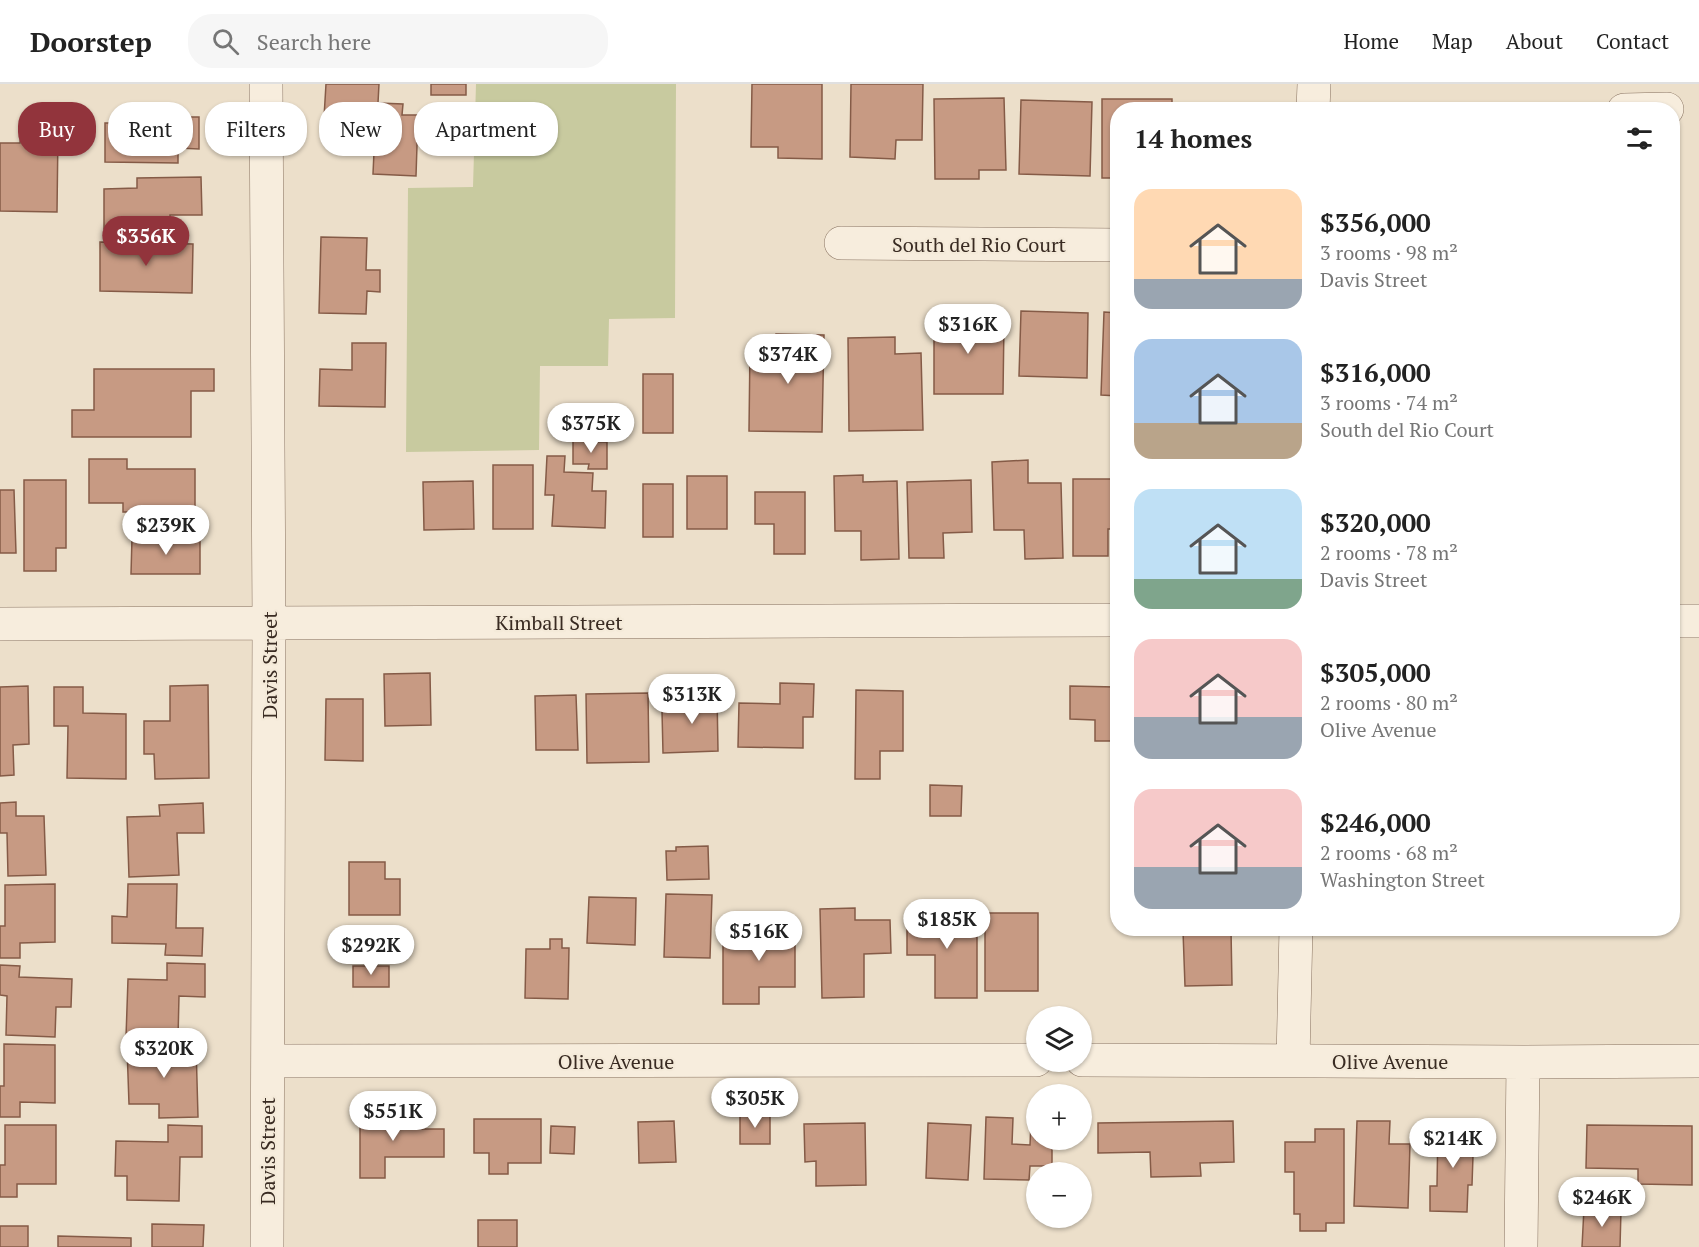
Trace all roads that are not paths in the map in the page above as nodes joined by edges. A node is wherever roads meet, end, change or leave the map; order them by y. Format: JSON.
{"nodes":[{"id":1,"x":266,"y":84,"type":"edge"},
{"id":2,"x":1314,"y":84,"type":"edge"},
{"id":3,"x":1313,"y":102,"type":"edge"},
{"id":4,"x":841,"y":243,"type":"dead end"},
{"id":5,"x":1110,"y":245,"type":"edge"},
{"id":6,"x":1110,"y":620,"type":"edge"},
{"id":7,"x":1680,"y":621,"type":"edge"},
{"id":8,"x":1699,"y":621,"type":"edge"},
{"id":9,"x":269,"y":622,"type":"junction"},
{"id":10,"x":0,"y":624,"type":"edge"},
{"id":11,"x":1296,"y":936,"type":"edge"},
{"id":12,"x":1026,"y":1060,"type":"edge"},
{"id":13,"x":1092,"y":1060,"type":"edge"},
{"id":14,"x":1293,"y":1060,"type":"junction"},
{"id":15,"x":268,"y":1061,"type":"junction"},
{"id":16,"x":1699,"y":1061,"type":"edge"},
{"id":17,"x":1523,"y":1062,"type":"junction"},
{"id":18,"x":267,"y":1247,"type":"edge"},
{"id":19,"x":1521,"y":1247,"type":"edge"}],
"edges":[{"from":1,"to":9,"type":"street","name":"Davis Street"},
{"from":2,"to":3,"type":"street"},
{"from":4,"to":5,"type":"street","name":"South del Rio Court"},
{"from":6,"to":9,"type":"street","name":"Kimball Street"},
{"from":7,"to":8,"type":"street"},
{"from":9,"to":10,"type":"street","name":"Kimball Street"},
{"from":9,"to":15,"type":"street","name":"Davis Street"},
{"from":11,"to":14,"type":"street"},
{"from":12,"to":15,"type":"street","name":"Olive Avenue"},
{"from":13,"to":14,"type":"street","name":"Olive Avenue"},
{"from":14,"to":17,"type":"street","name":"Olive Avenue"},
{"from":15,"to":18,"type":"street","name":"Davis Street"},
{"from":16,"to":17,"type":"street","name":"Olive Avenue"},
{"from":17,"to":19,"type":"street"}]}
